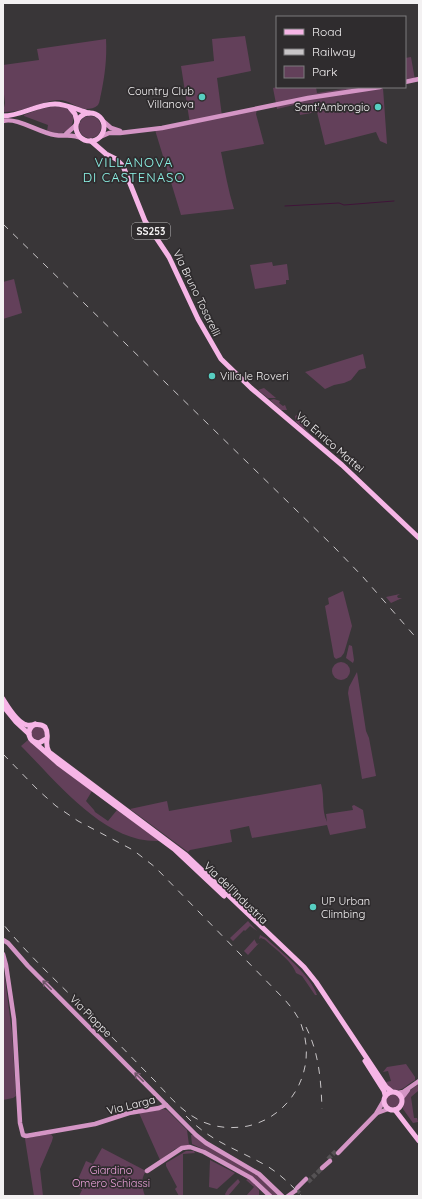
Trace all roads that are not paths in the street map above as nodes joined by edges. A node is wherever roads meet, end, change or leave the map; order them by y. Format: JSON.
{"nodes":[{"id":1,"x":419,"y":79,"type":"edge"},
{"id":2,"x":406,"y":82,"type":"edge"},
{"id":3,"x":373,"y":88,"type":"edge"},
{"id":4,"x":70,"y":108,"type":"junction"},
{"id":5,"x":89,"y":113,"type":"junction"},
{"id":6,"x":3,"y":116,"type":"edge"},
{"id":7,"x":3,"y":121,"type":"edge"},
{"id":8,"x":103,"y":121,"type":"junction"},
{"id":9,"x":76,"y":124,"type":"junction"},
{"id":10,"x":130,"y":132,"type":"junction"},
{"id":11,"x":66,"y":134,"type":"junction"},
{"id":12,"x":100,"y":137,"type":"junction"},
{"id":13,"x":83,"y":139,"type":"junction"},
{"id":14,"x":91,"y":141,"type":"junction"},
{"id":15,"x":102,"y":151,"type":"junction"},
{"id":16,"x":226,"y":364,"type":"joint"},
{"id":17,"x":419,"y":538,"type":"edge"},
{"id":18,"x":3,"y":699,"type":"edge"},
{"id":19,"x":3,"y":706,"type":"edge"},
{"id":20,"x":36,"y":724,"type":"junction"},
{"id":21,"x":28,"y":734,"type":"junction"},
{"id":22,"x":46,"y":739,"type":"junction"},
{"id":23,"x":34,"y":742,"type":"junction"},
{"id":24,"x":3,"y":940,"type":"edge"},
{"id":25,"x":3,"y":954,"type":"edge"},
{"id":26,"x":419,"y":1080,"type":"edge"},
{"id":27,"x":412,"y":1085,"type":"junction"},
{"id":28,"x":391,"y":1091,"type":"junction"},
{"id":29,"x":398,"y":1093,"type":"junction"},
{"id":30,"x":385,"y":1095,"type":"junction"},
{"id":31,"x":402,"y":1098,"type":"junction"},
{"id":32,"x":384,"y":1102,"type":"junction"},
{"id":33,"x":166,"y":1105,"type":"junction"},
{"id":34,"x":400,"y":1106,"type":"junction"},
{"id":35,"x":388,"y":1109,"type":"junction"},
{"id":36,"x":395,"y":1110,"type":"junction"},
{"id":37,"x":376,"y":1114,"type":"junction"},
{"id":38,"x":419,"y":1136,"type":"edge"},
{"id":39,"x":419,"y":1141,"type":"edge"},
{"id":40,"x":337,"y":1152,"type":"tunnel mouth"},
{"id":41,"x":329,"y":1160,"type":"tunnel mouth"},
{"id":42,"x":321,"y":1167,"type":"tunnel mouth"},
{"id":43,"x":147,"y":1171,"type":"dead end"},
{"id":44,"x":307,"y":1180,"type":"tunnel mouth"},
{"id":45,"x":296,"y":1192,"type":"edge"},
{"id":46,"x":270,"y":1196,"type":"edge"},
{"id":47,"x":282,"y":1196,"type":"edge"},
{"id":48,"x":288,"y":1196,"type":"edge"}],
"edges":[{"from":1,"to":2,"type":"street"},
{"from":3,"to":10,"type":"street"},
{"from":4,"to":5,"type":"main road"},
{"from":4,"to":6,"type":"main road"},
{"from":4,"to":9,"type":"main road"},
{"from":5,"to":8,"type":"main road"},
{"from":5,"to":9,"type":"main road"},
{"from":7,"to":11,"type":"street"},
{"from":8,"to":10,"type":"street"},
{"from":8,"to":12,"type":"main road"},
{"from":9,"to":11,"type":"street"},
{"from":9,"to":13,"type":"main road"},
{"from":10,"to":12,"type":"street"},
{"from":11,"to":13,"type":"street"},
{"from":12,"to":14,"type":"main road"},
{"from":12,"to":15,"type":"main road"},
{"from":13,"to":14,"type":"main road","number":"SS253"},
{"from":14,"to":15,"type":"main road","name":"Via Bruno Tosarelli","number":"SS253"},
{"from":15,"to":16,"type":"main road","name":"Via Bruno Tosarelli","number":"SS253"},
{"from":16,"to":17,"type":"main road","name":"Via Enrico Mattei"},
{"from":18,"to":20,"type":"main road"},
{"from":19,"to":21,"type":"main road"},
{"from":20,"to":21,"type":"main road"},
{"from":20,"to":22,"type":"main road"},
{"from":21,"to":23,"type":"main road"},
{"from":22,"to":23,"type":"main road"},
{"from":22,"to":28,"type":"main road","name":"Via dell'Industria"},
{"from":23,"to":30,"type":"main road","name":"Via dell'Industria"},
{"from":33,"to":24,"type":"street","name":"Via Pioppe","one_way":true},
{"from":25,"to":33,"type":"street","name":"Via Larga"},
{"from":26,"to":27,"type":"street"},
{"from":27,"to":29,"type":"street"},
{"from":27,"to":31,"type":"street"},
{"from":28,"to":29,"type":"main road"},
{"from":28,"to":30,"type":"main road"},
{"from":29,"to":31,"type":"main road"},
{"from":30,"to":32,"type":"main road"},
{"from":31,"to":34,"type":"main road"},
{"from":32,"to":35,"type":"main road"},
{"from":32,"to":37,"type":"street"},
{"from":33,"to":47,"type":"street","name":"Via Larga"},
{"from":34,"to":36,"type":"main road"},
{"from":34,"to":38,"type":"main road"},
{"from":35,"to":36,"type":"main road"},
{"from":35,"to":37,"type":"street"},
{"from":36,"to":39,"type":"main road"},
{"from":37,"to":40,"type":"street"},
{"from":41,"to":42,"type":"street"},
{"from":43,"to":46,"type":"street"},
{"from":44,"to":45,"type":"street"},
{"from":45,"to":48,"type":"street"}]}
